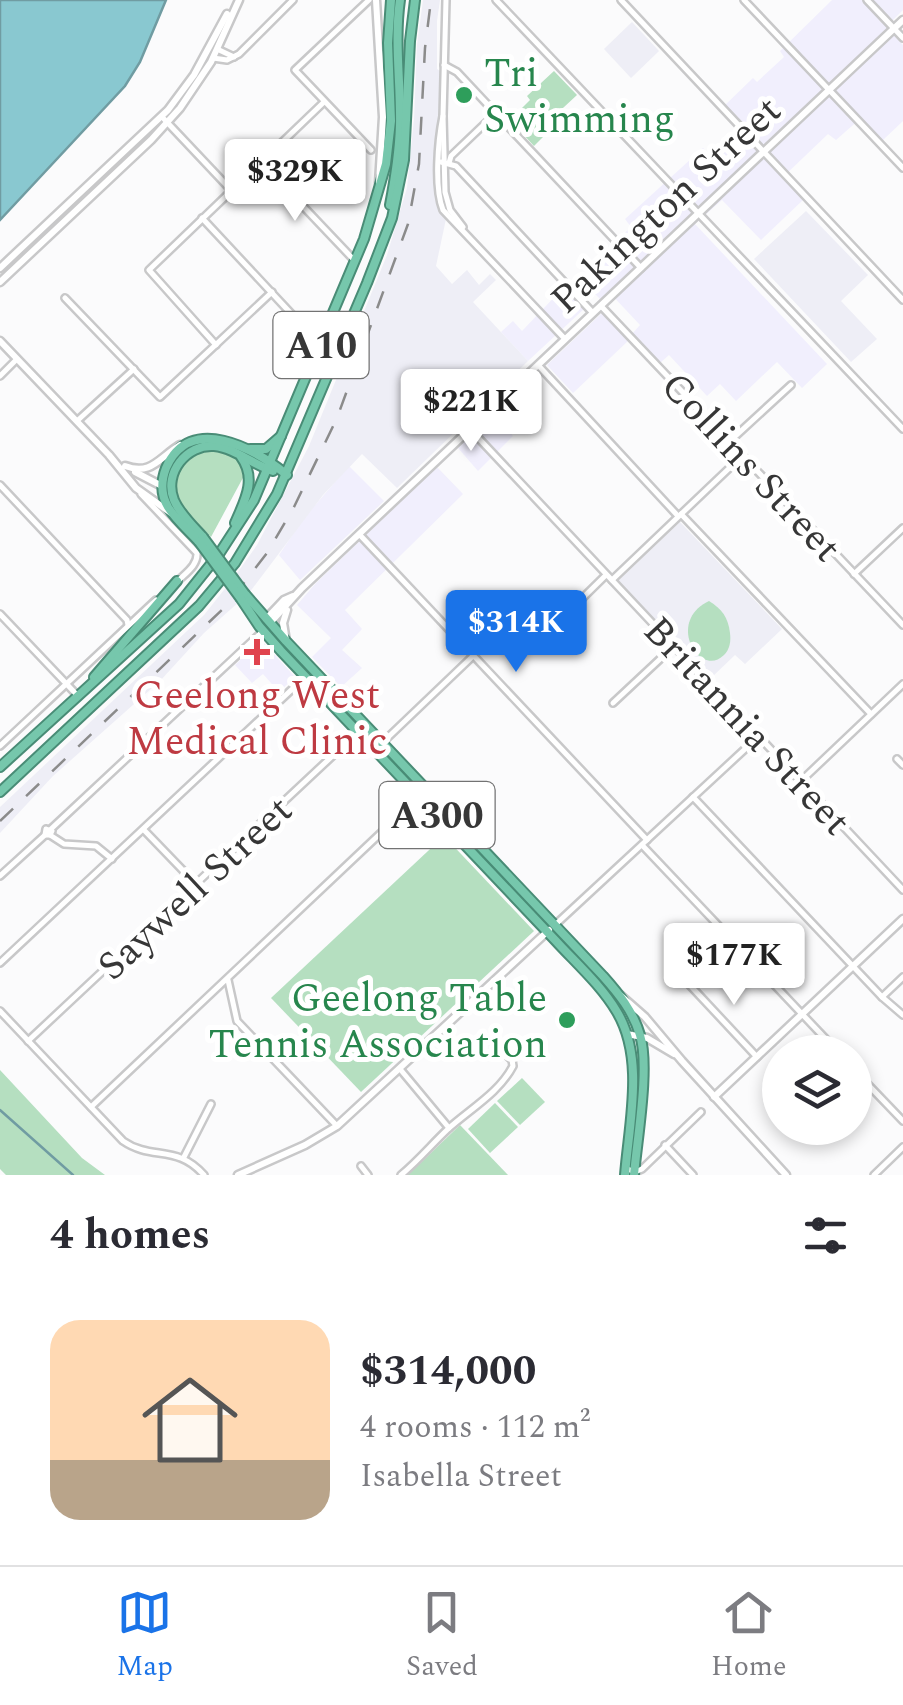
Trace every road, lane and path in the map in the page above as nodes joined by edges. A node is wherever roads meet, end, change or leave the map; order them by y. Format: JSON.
{"nodes":[{"id":1,"x":237,"y":0,"type":"edge"},
{"id":2,"x":293,"y":0,"type":"edge"},
{"id":3,"x":372,"y":0,"type":"edge"},
{"id":4,"x":391,"y":0,"type":"edge"},
{"id":5,"x":400,"y":0,"type":"edge"},
{"id":6,"x":415,"y":0,"type":"edge"},
{"id":7,"x":446,"y":0,"type":"edge"},
{"id":8,"x":496,"y":0,"type":"edge"},
{"id":9,"x":620,"y":0,"type":"edge"},
{"id":10,"x":744,"y":0,"type":"edge"},
{"id":11,"x":868,"y":0,"type":"edge"},
{"id":12,"x":903,"y":20,"type":"edge"},
{"id":13,"x":894,"y":28,"type":"junction"},
{"id":14,"x":903,"y":38,"type":"edge"},
{"id":15,"x":212,"y":51,"type":"junction"},
{"id":16,"x":444,"y":65,"type":"junction"},
{"id":17,"x":829,"y":90,"type":"junction"},
{"id":18,"x":324,"y":102,"type":"junction"},
{"id":19,"x":496,"y":114,"type":"junction"},
{"id":20,"x":164,"y":119,"type":"junction"},
{"id":21,"x":371,"y":150,"type":"dead end"},
{"id":22,"x":764,"y":152,"type":"junction"},
{"id":23,"x":260,"y":162,"type":"junction"},
{"id":24,"x":444,"y":162,"type":"junction"},
{"id":25,"x":903,"y":168,"type":"edge"},
{"id":26,"x":232,"y":190,"type":"junction"},
{"id":27,"x":378,"y":192,"type":"junction"},
{"id":28,"x":698,"y":214,"type":"junction"},
{"id":29,"x":202,"y":218,"type":"junction"},
{"id":30,"x":378,"y":254,"type":"junction"},
{"id":31,"x":355,"y":261,"type":"junction"},
{"id":32,"x":0,"y":268,"type":"edge"},
{"id":33,"x":641,"y":268,"type":"junction"},
{"id":34,"x":0,"y":282,"type":"edge"},
{"id":35,"x":272,"y":292,"type":"junction"},
{"id":36,"x":65,"y":298,"type":"dead end"},
{"id":37,"x":903,"y":300,"type":"edge"},
{"id":38,"x":600,"y":306,"type":"junction"},
{"id":39,"x":593,"y":314,"type":"junction"},
{"id":40,"x":566,"y":339,"type":"junction"},
{"id":41,"x":0,"y":340,"type":"edge"},
{"id":42,"x":322,"y":342,"type":"junction"},
{"id":43,"x":216,"y":345,"type":"junction"},
{"id":44,"x":18,"y":359,"type":"junction"},
{"id":45,"x":538,"y":365,"type":"junction"},
{"id":46,"x":134,"y":369,"type":"junction"},
{"id":47,"x":0,"y":376,"type":"edge"},
{"id":48,"x":791,"y":385,"type":"dead end"},
{"id":49,"x":77,"y":422,"type":"junction"},
{"id":50,"x":286,"y":428,"type":"junction"},
{"id":51,"x":470,"y":429,"type":"junction"},
{"id":52,"x":903,"y":429,"type":"edge"},
{"id":53,"x":202,"y":439,"type":"junction"},
{"id":54,"x":729,"y":442,"type":"junction"},
{"id":55,"x":234,"y":444,"type":"junction"},
{"id":56,"x":109,"y":455,"type":"junction"},
{"id":57,"x":239,"y":456,"type":"junction"},
{"id":58,"x":742,"y":456,"type":"junction"},
{"id":59,"x":125,"y":466,"type":"junction"},
{"id":60,"x":270,"y":466,"type":"junction"},
{"id":61,"x":150,"y":467,"type":"junction"},
{"id":62,"x":287,"y":475,"type":"junction"},
{"id":63,"x":141,"y":476,"type":"junction"},
{"id":64,"x":0,"y":485,"type":"edge"},
{"id":65,"x":162,"y":486,"type":"junction"},
{"id":66,"x":136,"y":488,"type":"junction"},
{"id":67,"x":173,"y":496,"type":"junction"},
{"id":68,"x":680,"y":515,"type":"junction"},
{"id":69,"x":185,"y":526,"type":"junction"},
{"id":70,"x":903,"y":528,"type":"edge"},
{"id":71,"x":359,"y":534,"type":"junction"},
{"id":72,"x":201,"y":540,"type":"junction"},
{"id":73,"x":226,"y":545,"type":"junction"},
{"id":74,"x":854,"y":574,"type":"junction"},
{"id":75,"x":609,"y":577,"type":"junction"},
{"id":76,"x":177,"y":581,"type":"junction"},
{"id":77,"x":294,"y":596,"type":"junction"},
{"id":78,"x":0,"y":614,"type":"edge"},
{"id":79,"x":128,"y":625,"type":"junction"},
{"id":80,"x":265,"y":625,"type":"junction"},
{"id":81,"x":903,"y":626,"type":"edge"},
{"id":82,"x":548,"y":632,"type":"dead end"},
{"id":83,"x":286,"y":640,"type":"junction"},
{"id":84,"x":674,"y":646,"type":"junction"},
{"id":85,"x":473,"y":656,"type":"junction"},
{"id":86,"x":305,"y":677,"type":"junction"},
{"id":87,"x":68,"y":685,"type":"junction"},
{"id":88,"x":902,"y":688,"type":"edge"},
{"id":89,"x":78,"y":696,"type":"junction"},
{"id":90,"x":613,"y":703,"type":"dead end"},
{"id":91,"x":871,"y":714,"type":"junction"},
{"id":92,"x":358,"y":732,"type":"junction"},
{"id":93,"x":758,"y":736,"type":"junction"},
{"id":94,"x":382,"y":743,"type":"junction"},
{"id":95,"x":0,"y":745,"type":"edge"},
{"id":96,"x":897,"y":759,"type":"dead end"},
{"id":97,"x":903,"y":765,"type":"edge"},
{"id":98,"x":0,"y":767,"type":"edge"},
{"id":99,"x":801,"y":782,"type":"junction"},
{"id":100,"x":0,"y":792,"type":"edge"},
{"id":101,"x":420,"y":796,"type":"junction"},
{"id":102,"x":693,"y":798,"type":"junction"},
{"id":103,"x":144,"y":830,"type":"junction"},
{"id":104,"x":49,"y":833,"type":"junction"},
{"id":105,"x":645,"y":842,"type":"junction"},
{"id":106,"x":112,"y":859,"type":"junction"},
{"id":107,"x":0,"y":876,"type":"edge"},
{"id":108,"x":196,"y":884,"type":"junction"},
{"id":109,"x":903,"y":890,"type":"edge"},
{"id":110,"x":903,"y":919,"type":"edge"},
{"id":111,"x":555,"y":925,"type":"junction"},
{"id":112,"x":547,"y":932,"type":"junction"},
{"id":113,"x":0,"y":963,"type":"edge"},
{"id":114,"x":853,"y":966,"type":"junction"},
{"id":115,"x":903,"y":976,"type":"edge"},
{"id":116,"x":228,"y":978,"type":"junction"},
{"id":117,"x":686,"y":982,"type":"dead end"},
{"id":118,"x":619,"y":994,"type":"junction"},
{"id":119,"x":882,"y":996,"type":"junction"},
{"id":120,"x":0,"y":1011,"type":"edge"},
{"id":121,"x":903,"y":1014,"type":"edge"},
{"id":122,"x":802,"y":1015,"type":"junction"},
{"id":123,"x":639,"y":1033,"type":"junction"},
{"id":124,"x":627,"y":1034,"type":"junction"},
{"id":125,"x":821,"y":1035,"type":"edge"},
{"id":126,"x":662,"y":1036,"type":"junction"},
{"id":127,"x":28,"y":1041,"type":"junction"},
{"id":128,"x":494,"y":1042,"type":"dead end"},
{"id":129,"x":665,"y":1048,"type":"junction"},
{"id":130,"x":643,"y":1057,"type":"junction"},
{"id":131,"x":679,"y":1058,"type":"junction"},
{"id":132,"x":756,"y":1058,"type":"junction"},
{"id":133,"x":400,"y":1069,"type":"junction"},
{"id":134,"x":872,"y":1089,"type":"edge"},
{"id":135,"x":714,"y":1096,"type":"junction"},
{"id":136,"x":210,"y":1104,"type":"dead end"},
{"id":137,"x":91,"y":1106,"type":"junction"},
{"id":138,"x":701,"y":1112,"type":"dead end"},
{"id":139,"x":903,"y":1121,"type":"edge"},
{"id":140,"x":337,"y":1126,"type":"junction"},
{"id":141,"x":449,"y":1128,"type":"junction"},
{"id":142,"x":665,"y":1145,"type":"junction"},
{"id":143,"x":903,"y":1147,"type":"edge"},
{"id":144,"x":184,"y":1158,"type":"junction"},
{"id":145,"x":361,"y":1166,"type":"dead end"},
{"id":146,"x":632,"y":1172,"type":"edge"},
{"id":147,"x":204,"y":1175,"type":"edge"},
{"id":148,"x":238,"y":1175,"type":"edge"},
{"id":149,"x":368,"y":1175,"type":"edge"},
{"id":150,"x":401,"y":1175,"type":"edge"},
{"id":151,"x":693,"y":1175,"type":"edge"},
{"id":152,"x":786,"y":1175,"type":"edge"},
{"id":153,"x":874,"y":1175,"type":"edge"}],
"edges":[{"from":1,"to":15,"type":"street"},
{"from":2,"to":15,"type":"street"},
{"from":3,"to":18,"type":"street"},
{"from":3,"to":27,"type":"street"},
{"from":4,"to":27,"type":"highway","number":"A10"},
{"from":5,"to":30,"type":"highway","number":"A10"},
{"from":6,"to":30,"type":"highway"},
{"from":7,"to":16,"type":"street"},
{"from":8,"to":28,"type":"street"},
{"from":9,"to":22,"type":"street"},
{"from":10,"to":17,"type":"street"},
{"from":11,"to":13,"type":"street"},
{"from":12,"to":13,"type":"street","name":"Pakington Street"},
{"from":13,"to":14,"type":"street"},
{"from":13,"to":17,"type":"street","name":"Pakington Street"},
{"from":15,"to":20,"type":"street"},
{"from":16,"to":19,"type":"street"},
{"from":16,"to":24,"type":"street"},
{"from":17,"to":22,"type":"street","name":"Pakington Street"},
{"from":17,"to":25,"type":"street"},
{"from":18,"to":21,"type":"street"},
{"from":18,"to":23,"type":"street"},
{"from":19,"to":24,"type":"street"},
{"from":19,"to":33,"type":"street"},
{"from":20,"to":26,"type":"street"},
{"from":20,"to":32,"type":"street"},
{"from":20,"to":34,"type":"street"},
{"from":22,"to":28,"type":"street","name":"Pakington Street"},
{"from":22,"to":37,"type":"street"},
{"from":23,"to":26,"type":"street"},
{"from":23,"to":31,"type":"street"},
{"from":24,"to":39,"type":"street"},
{"from":24,"to":40,"type":"street"},
{"from":26,"to":29,"type":"street"},
{"from":27,"to":31,"type":"highway","number":"A10"},
{"from":28,"to":33,"type":"street","name":"Pakington Street"},
{"from":28,"to":52,"type":"street"},
{"from":29,"to":35,"type":"street"},
{"from":29,"to":43,"type":"street"},
{"from":30,"to":62,"type":"highway","number":"A10"},
{"from":31,"to":42,"type":"highway","number":"A10"},
{"from":33,"to":38,"type":"street","name":"Pakington Street"},
{"from":35,"to":42,"type":"street"},
{"from":35,"to":43,"type":"street"},
{"from":36,"to":46,"type":"street"},
{"from":38,"to":39,"type":"street","name":"Pakington Street"},
{"from":38,"to":54,"type":"street","name":"Collins Street"},
{"from":39,"to":40,"type":"street","name":"Pakington Street"},
{"from":40,"to":45,"type":"street","name":"Pakington Street"},
{"from":41,"to":44,"type":"street"},
{"from":42,"to":50,"type":"highway","number":"A10"},
{"from":43,"to":46,"type":"street"},
{"from":44,"to":47,"type":"street"},
{"from":44,"to":49,"type":"street"},
{"from":45,"to":51,"type":"street","name":"Pakington Street"},
{"from":45,"to":68,"type":"street"},
{"from":46,"to":49,"type":"street"},
{"from":48,"to":54,"type":"street"},
{"from":49,"to":56,"type":"street"},
{"from":50,"to":55,"type":"highway"},
{"from":50,"to":60,"type":"highway","number":"A10"},
{"from":51,"to":71,"type":"street","name":"Pakington Street"},
{"from":51,"to":75,"type":"street","name":"Britannia Street"},
{"from":53,"to":55,"type":"highway"},
{"from":53,"to":61,"type":"street"},
{"from":53,"to":65,"type":"highway"},
{"from":54,"to":58,"type":"street","name":"Collins Street"},
{"from":55,"to":60,"type":"highway"},
{"from":56,"to":59,"type":"street"},
{"from":56,"to":66,"type":"street"},
{"from":57,"to":60,"type":"highway"},
{"from":57,"to":67,"type":"highway"},
{"from":57,"to":73,"type":"highway"},
{"from":58,"to":68,"type":"street"},
{"from":58,"to":74,"type":"street","name":"Collins Street"},
{"from":59,"to":61,"type":"street"},
{"from":59,"to":63,"type":"street"},
{"from":60,"to":62,"type":"highway"},
{"from":60,"to":73,"type":"highway","number":"A10"},
{"from":61,"to":63,"type":"street"},
{"from":62,"to":100,"type":"highway","number":"A10"},
{"from":63,"to":65,"type":"street"},
{"from":63,"to":66,"type":"street"},
{"from":64,"to":79,"type":"street"},
{"from":65,"to":67,"type":"highway"},
{"from":65,"to":69,"type":"highway","number":"A300"},
{"from":66,"to":69,"type":"street"},
{"from":66,"to":76,"type":"street"},
{"from":67,"to":72,"type":"highway","number":"A300"},
{"from":68,"to":75,"type":"street"},
{"from":68,"to":91,"type":"street"},
{"from":69,"to":72,"type":"highway","number":"A300"},
{"from":70,"to":74,"type":"street"},
{"from":71,"to":77,"type":"street","name":"Pakington Street"},
{"from":71,"to":85,"type":"street"},
{"from":72,"to":80,"type":"highway","number":"A300","bridge":true},
{"from":73,"to":89,"type":"highway","number":"A10"},
{"from":74,"to":81,"type":"street","name":"Collins Street"},
{"from":75,"to":82,"type":"street"},
{"from":75,"to":84,"type":"street","name":"Britannia Street"},
{"from":76,"to":79,"type":"street"},
{"from":76,"to":89,"type":"highway"},
{"from":77,"to":80,"type":"street","name":"Pakington Street"},
{"from":77,"to":83,"type":"street"},
{"from":78,"to":87,"type":"street"},
{"from":79,"to":87,"type":"street"},
{"from":80,"to":83,"type":"highway","number":"A300"},
{"from":80,"to":86,"type":"highway","number":"A300"},
{"from":80,"to":104,"type":"street"},
{"from":83,"to":94,"type":"highway","number":"A300"},
{"from":84,"to":90,"type":"street"},
{"from":84,"to":93,"type":"street","name":"Britannia Street"},
{"from":85,"to":94,"type":"street"},
{"from":85,"to":105,"type":"street"},
{"from":86,"to":92,"type":"highway","number":"A300"},
{"from":86,"to":103,"type":"street"},
{"from":87,"to":89,"type":"street"},
{"from":87,"to":95,"type":"street"},
{"from":88,"to":91,"type":"street"},
{"from":89,"to":98,"type":"highway","number":"A10"},
{"from":91,"to":99,"type":"street"},
{"from":92,"to":101,"type":"highway","number":"A300"},
{"from":92,"to":108,"type":"street","name":"Saywell Street"},
{"from":93,"to":99,"type":"street","name":"Britannia Street"},
{"from":93,"to":102,"type":"street"},
{"from":94,"to":111,"type":"highway","number":"A300"},
{"from":96,"to":97,"type":"street"},
{"from":99,"to":109,"type":"street","name":"Britannia Street"},
{"from":101,"to":112,"type":"highway","number":"A300"},
{"from":101,"to":116,"type":"street"},
{"from":102,"to":105,"type":"street"},
{"from":102,"to":114,"type":"street"},
{"from":103,"to":106,"type":"street"},
{"from":103,"to":108,"type":"street"},
{"from":104,"to":106,"type":"street"},
{"from":104,"to":107,"type":"street"},
{"from":105,"to":111,"type":"street"},
{"from":105,"to":122,"type":"street"},
{"from":106,"to":113,"type":"street"},
{"from":108,"to":127,"type":"street","name":"Saywell Street"},
{"from":110,"to":114,"type":"street"},
{"from":111,"to":112,"type":"street"},
{"from":111,"to":118,"type":"highway","number":"A300"},
{"from":112,"to":124,"type":"highway","number":"A300"},
{"from":112,"to":133,"type":"street"},
{"from":114,"to":119,"type":"street"},
{"from":114,"to":122,"type":"street"},
{"from":115,"to":119,"type":"street"},
{"from":116,"to":137,"type":"street"},
{"from":116,"to":140,"type":"street"},
{"from":117,"to":132,"type":"street"},
{"from":118,"to":123,"type":"highway","number":"A300"},
{"from":118,"to":126,"type":"street"},
{"from":119,"to":121,"type":"street"},
{"from":120,"to":127,"type":"street"},
{"from":122,"to":125,"type":"street"},
{"from":122,"to":132,"type":"street"},
{"from":123,"to":124,"type":"street"},
{"from":123,"to":126,"type":"street"},
{"from":123,"to":129,"type":"street"},
{"from":123,"to":130,"type":"highway","number":"A300"},
{"from":124,"to":146,"type":"highway","number":"A300"},
{"from":126,"to":131,"type":"street"},
{"from":127,"to":137,"type":"street"},
{"from":128,"to":141,"type":"street"},
{"from":129,"to":130,"type":"street"},
{"from":129,"to":131,"type":"street"},
{"from":130,"to":146,"type":"highway","number":"A300"},
{"from":131,"to":135,"type":"street"},
{"from":132,"to":135,"type":"street"},
{"from":133,"to":140,"type":"street"},
{"from":133,"to":141,"type":"street"},
{"from":134,"to":139,"type":"street"},
{"from":135,"to":152,"type":"street"},
{"from":136,"to":144,"type":"street"},
{"from":137,"to":144,"type":"street"},
{"from":138,"to":142,"type":"street"},
{"from":140,"to":148,"type":"street"},
{"from":141,"to":150,"type":"street"},
{"from":142,"to":146,"type":"street"},
{"from":142,"to":151,"type":"street"},
{"from":143,"to":153,"type":"street"},
{"from":144,"to":147,"type":"street"},
{"from":145,"to":149,"type":"street"}]}
